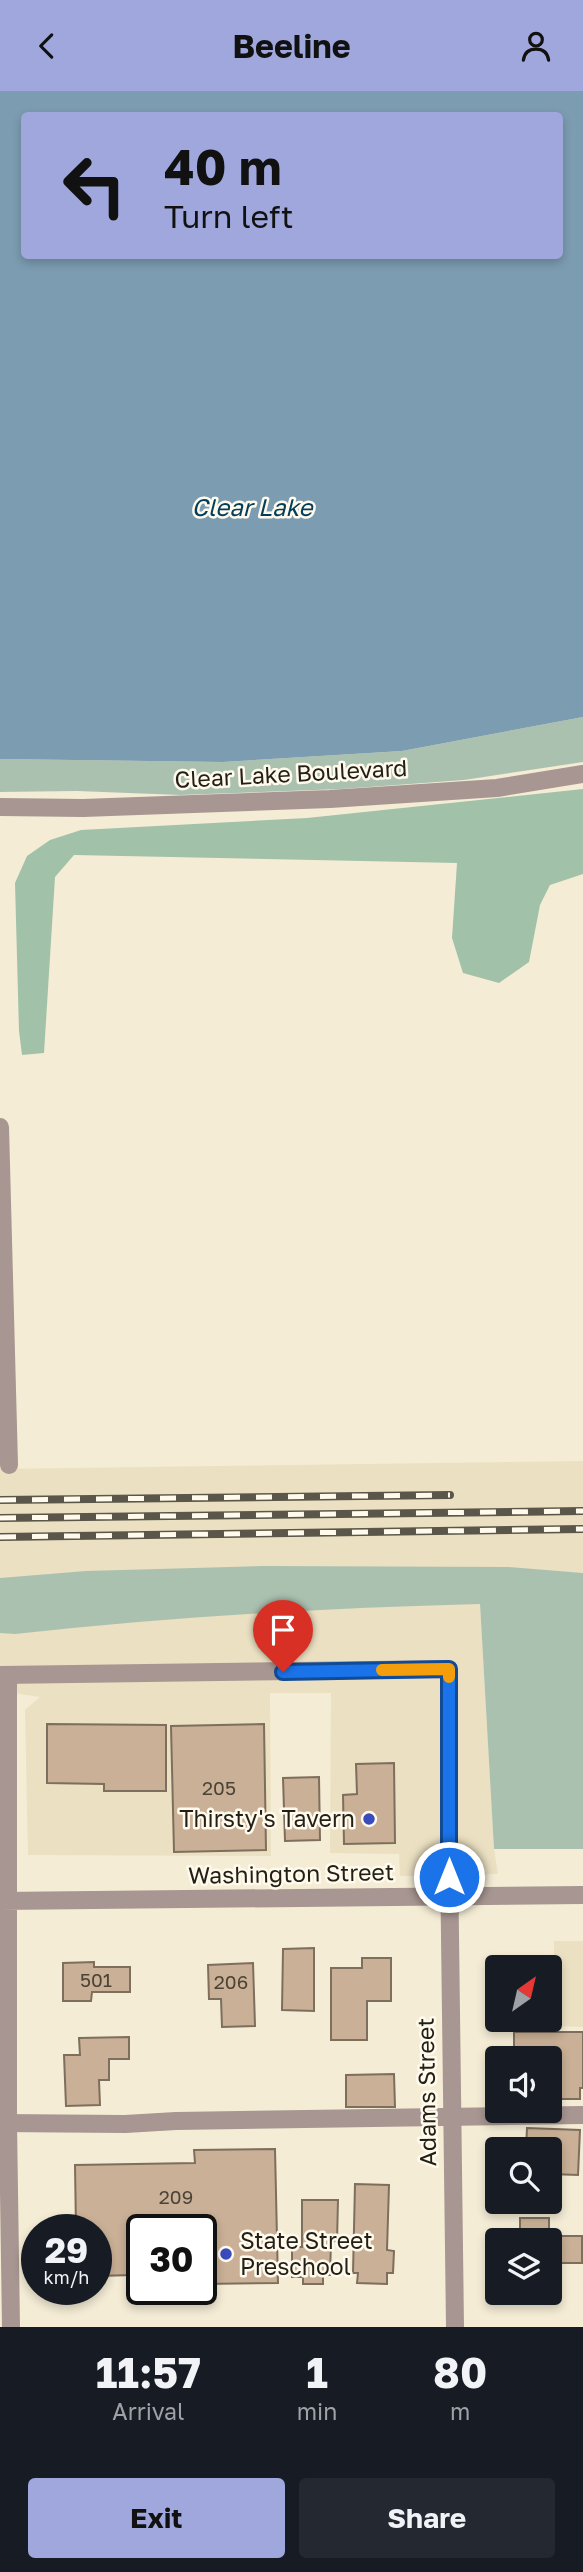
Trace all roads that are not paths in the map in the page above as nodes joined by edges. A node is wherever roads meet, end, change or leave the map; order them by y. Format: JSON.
{"nodes":[{"id":1,"x":583,"y":774,"type":"edge"},
{"id":2,"x":0,"y":807,"type":"edge"},
{"id":3,"x":0,"y":1127,"type":"edge"},
{"id":4,"x":4,"y":1465,"type":"edge"},
{"id":5,"x":4,"y":1675,"type":"edge"},
{"id":6,"x":583,"y":1895,"type":"edge"},
{"id":7,"x":449,"y":1897,"type":"junction"},
{"id":8,"x":3,"y":1901,"type":"edge"},
{"id":9,"x":583,"y":2115,"type":"edge"},
{"id":10,"x":452,"y":2116,"type":"junction"},
{"id":11,"x":4,"y":2123,"type":"edge"},
{"id":12,"x":11,"y":2327,"type":"edge"},
{"id":13,"x":455,"y":2327,"type":"edge"}],
"edges":[{"from":1,"to":2,"type":"street","name":"Clear Lake Boulevard"},
{"from":3,"to":4,"type":"street"},
{"from":5,"to":7,"type":"street","name":"Adams Street"},
{"from":5,"to":8,"type":"street"},
{"from":6,"to":7,"type":"street","name":"Washington Street"},
{"from":7,"to":8,"type":"street","name":"Washington Street"},
{"from":7,"to":10,"type":"street","name":"Adams Street"},
{"from":8,"to":11,"type":"street"},
{"from":9,"to":10,"type":"street"},
{"from":10,"to":11,"type":"street"},
{"from":10,"to":13,"type":"street","name":"Adams Street"},
{"from":11,"to":12,"type":"street"}]}
